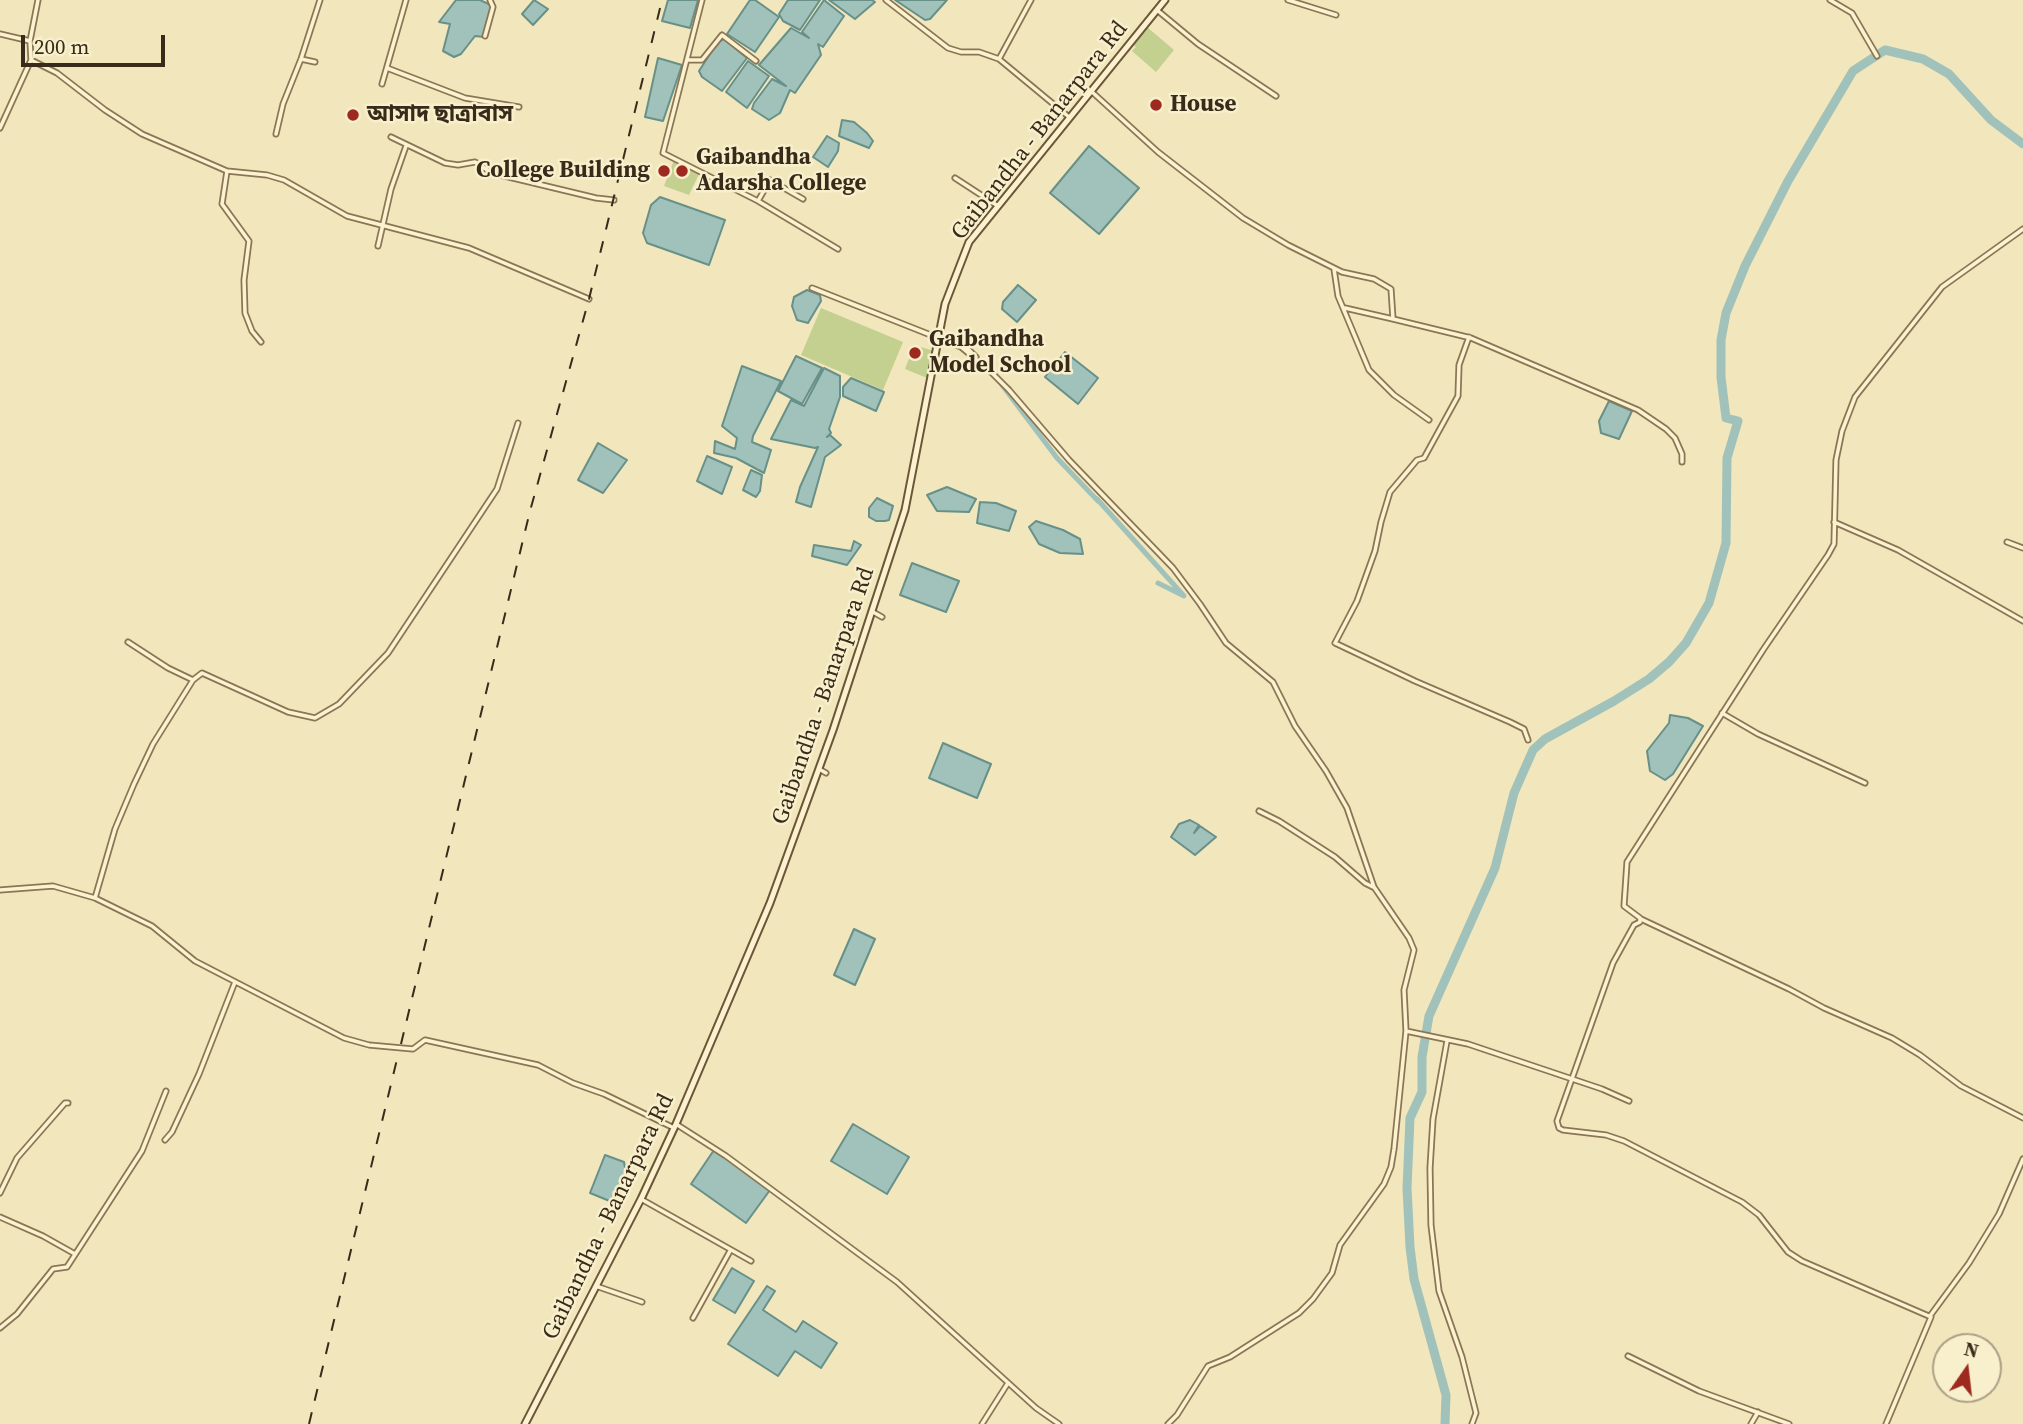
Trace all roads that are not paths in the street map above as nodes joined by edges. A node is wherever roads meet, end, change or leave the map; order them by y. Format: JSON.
{"nodes":[{"id":1,"x":38,"y":0,"type":"edge"},
{"id":2,"x":320,"y":0,"type":"edge"},
{"id":3,"x":406,"y":0,"type":"edge"},
{"id":4,"x":490,"y":0,"type":"edge"},
{"id":5,"x":702,"y":0,"type":"edge"},
{"id":6,"x":886,"y":0,"type":"edge"},
{"id":7,"x":1031,"y":0,"type":"edge"},
{"id":8,"x":1165,"y":0,"type":"edge"},
{"id":9,"x":1288,"y":0,"type":"edge"},
{"id":10,"x":1830,"y":0,"type":"edge"},
{"id":11,"x":1157,"y":10,"type":"junction"},
{"id":12,"x":1336,"y":15,"type":"dead end"},
{"id":13,"x":0,"y":34,"type":"edge"},
{"id":14,"x":485,"y":36,"type":"dead end"},
{"id":15,"x":30,"y":41,"type":"junction"},
{"id":16,"x":1877,"y":56,"type":"dead end"},
{"id":17,"x":301,"y":59,"type":"junction"},
{"id":18,"x":999,"y":59,"type":"junction"},
{"id":19,"x":31,"y":60,"type":"junction"},
{"id":20,"x":687,"y":60,"type":"junction"},
{"id":21,"x":756,"y":61,"type":"dead end"},
{"id":22,"x":315,"y":62,"type":"dead end"},
{"id":23,"x":387,"y":68,"type":"junction"},
{"id":24,"x":382,"y":84,"type":"dead end"},
{"id":25,"x":1091,"y":91,"type":"junction"},
{"id":26,"x":1276,"y":96,"type":"dead end"},
{"id":27,"x":519,"y":107,"type":"dead end"},
{"id":28,"x":1070,"y":117,"type":"junction"},
{"id":29,"x":0,"y":128,"type":"edge"},
{"id":30,"x":276,"y":134,"type":"dead end"},
{"id":31,"x":391,"y":137,"type":"dead end"},
{"id":32,"x":407,"y":146,"type":"junction"},
{"id":33,"x":227,"y":171,"type":"junction"},
{"id":34,"x":955,"y":178,"type":"dead end"},
{"id":35,"x":803,"y":199,"type":"dead end"},
{"id":36,"x":614,"y":200,"type":"dead end"},
{"id":37,"x":758,"y":201,"type":"junction"},
{"id":38,"x":998,"y":206,"type":"junction"},
{"id":39,"x":382,"y":225,"type":"junction"},
{"id":40,"x":2023,"y":229,"type":"edge"},
{"id":41,"x":378,"y":246,"type":"dead end"},
{"id":42,"x":838,"y":249,"type":"dead end"},
{"id":43,"x":1334,"y":268,"type":"junction"},
{"id":44,"x":812,"y":288,"type":"dead end"},
{"id":45,"x":589,"y":299,"type":"dead end"},
{"id":46,"x":1345,"y":308,"type":"junction"},
{"id":47,"x":1393,"y":318,"type":"junction"},
{"id":48,"x":1469,"y":337,"type":"junction"},
{"id":49,"x":938,"y":339,"type":"junction"},
{"id":50,"x":261,"y":342,"type":"dead end"},
{"id":51,"x":996,"y":377,"type":"dead end"},
{"id":52,"x":1429,"y":420,"type":"dead end"},
{"id":53,"x":518,"y":423,"type":"dead end"},
{"id":54,"x":1682,"y":461,"type":"dead end"},
{"id":55,"x":1834,"y":522,"type":"junction"},
{"id":56,"x":2007,"y":542,"type":"dead end"},
{"id":57,"x":2023,"y":548,"type":"edge"},
{"id":58,"x":873,"y":612,"type":"junction"},
{"id":59,"x":882,"y":617,"type":"dead end"},
{"id":60,"x":2023,"y":621,"type":"edge"},
{"id":61,"x":128,"y":642,"type":"dead end"},
{"id":62,"x":194,"y":680,"type":"junction"},
{"id":63,"x":1722,"y":713,"type":"junction"},
{"id":64,"x":1528,"y":740,"type":"dead end"},
{"id":65,"x":819,"y":769,"type":"junction"},
{"id":66,"x":826,"y":773,"type":"dead end"},
{"id":67,"x":1865,"y":783,"type":"dead end"},
{"id":68,"x":1259,"y":811,"type":"dead end"},
{"id":69,"x":1374,"y":887,"type":"junction"},
{"id":70,"x":0,"y":890,"type":"edge"},
{"id":71,"x":95,"y":898,"type":"junction"},
{"id":72,"x":1640,"y":918,"type":"junction"},
{"id":73,"x":236,"y":982,"type":"junction"},
{"id":74,"x":1407,"y":1032,"type":"junction"},
{"id":75,"x":1447,"y":1041,"type":"junction"},
{"id":76,"x":1572,"y":1078,"type":"junction"},
{"id":77,"x":166,"y":1091,"type":"dead end"},
{"id":78,"x":1629,"y":1101,"type":"dead end"},
{"id":79,"x":68,"y":1104,"type":"dead end"},
{"id":80,"x":2023,"y":1118,"type":"edge"},
{"id":81,"x":675,"y":1126,"type":"junction"},
{"id":82,"x":165,"y":1140,"type":"dead end"},
{"id":83,"x":2023,"y":1159,"type":"edge"},
{"id":84,"x":0,"y":1193,"type":"edge"},
{"id":85,"x":641,"y":1199,"type":"junction"},
{"id":86,"x":0,"y":1217,"type":"edge"},
{"id":87,"x":730,"y":1251,"type":"junction"},
{"id":88,"x":75,"y":1254,"type":"junction"},
{"id":89,"x":751,"y":1261,"type":"dead end"},
{"id":90,"x":596,"y":1286,"type":"junction"},
{"id":91,"x":642,"y":1302,"type":"dead end"},
{"id":92,"x":1931,"y":1317,"type":"junction"},
{"id":93,"x":693,"y":1318,"type":"dead end"},
{"id":94,"x":0,"y":1328,"type":"edge"},
{"id":95,"x":1628,"y":1356,"type":"dead end"},
{"id":96,"x":1008,"y":1383,"type":"junction"},
{"id":97,"x":1758,"y":1412,"type":"junction"},
{"id":98,"x":525,"y":1424,"type":"edge"},
{"id":99,"x":982,"y":1424,"type":"edge"},
{"id":100,"x":1059,"y":1424,"type":"edge"},
{"id":101,"x":1168,"y":1424,"type":"edge"},
{"id":102,"x":1472,"y":1424,"type":"edge"},
{"id":103,"x":1751,"y":1424,"type":"edge"},
{"id":104,"x":1789,"y":1424,"type":"edge"},
{"id":105,"x":1886,"y":1424,"type":"edge"}],
"edges":[{"from":1,"to":15,"type":"street"},
{"from":2,"to":17,"type":"street"},
{"from":3,"to":23,"type":"street"},
{"from":4,"to":14,"type":"street"},
{"from":5,"to":20,"type":"street"},
{"from":6,"to":18,"type":"street"},
{"from":7,"to":18,"type":"street"},
{"from":8,"to":11,"type":"main road","name":"Gaibandha - Banarpara Rd"},
{"from":9,"to":12,"type":"street"},
{"from":10,"to":16,"type":"street"},
{"from":11,"to":25,"type":"main road","name":"Gaibandha - Banarpara Rd"},
{"from":11,"to":26,"type":"street"},
{"from":13,"to":15,"type":"street"},
{"from":15,"to":19,"type":"street"},
{"from":17,"to":22,"type":"street"},
{"from":17,"to":30,"type":"street"},
{"from":18,"to":28,"type":"street"},
{"from":19,"to":29,"type":"street"},
{"from":19,"to":33,"type":"street"},
{"from":20,"to":21,"type":"street"},
{"from":20,"to":37,"type":"street"},
{"from":23,"to":24,"type":"street"},
{"from":23,"to":27,"type":"street"},
{"from":25,"to":28,"type":"main road","name":"Gaibandha - Banarpara Rd"},
{"from":25,"to":43,"type":"street"},
{"from":28,"to":38,"type":"main road","name":"Gaibandha - Banarpara Rd"},
{"from":31,"to":32,"type":"street"},
{"from":32,"to":36,"type":"street"},
{"from":32,"to":39,"type":"street"},
{"from":33,"to":39,"type":"street"},
{"from":33,"to":50,"type":"street"},
{"from":34,"to":38,"type":"street"},
{"from":35,"to":37,"type":"street"},
{"from":37,"to":42,"type":"street"},
{"from":38,"to":49,"type":"main road","name":"Gaibandha - Banarpara Rd"},
{"from":39,"to":41,"type":"street"},
{"from":39,"to":45,"type":"street"},
{"from":40,"to":55,"type":"street"},
{"from":43,"to":46,"type":"street"},
{"from":43,"to":47,"type":"street"},
{"from":44,"to":49,"type":"street"},
{"from":46,"to":47,"type":"street"},
{"from":46,"to":52,"type":"street"},
{"from":47,"to":48,"type":"street"},
{"from":48,"to":54,"type":"street"},
{"from":48,"to":64,"type":"street"},
{"from":49,"to":51,"type":"street"},
{"from":49,"to":58,"type":"main road","name":"Gaibandha - Banarpara Rd"},
{"from":49,"to":69,"type":"street","bridge":true},
{"from":53,"to":62,"type":"street"},
{"from":55,"to":60,"type":"street"},
{"from":55,"to":63,"type":"street"},
{"from":56,"to":57,"type":"street"},
{"from":58,"to":59,"type":"street"},
{"from":58,"to":65,"type":"main road","name":"Gaibandha - Banarpara Rd"},
{"from":61,"to":62,"type":"street"},
{"from":62,"to":71,"type":"street"},
{"from":63,"to":67,"type":"street"},
{"from":63,"to":72,"type":"street"},
{"from":65,"to":66,"type":"street"},
{"from":65,"to":81,"type":"main road","name":"Gaibandha - Banarpara Rd"},
{"from":68,"to":69,"type":"street"},
{"from":69,"to":74,"type":"street"},
{"from":70,"to":71,"type":"street"},
{"from":71,"to":73,"type":"street"},
{"from":72,"to":76,"type":"street"},
{"from":72,"to":80,"type":"street"},
{"from":73,"to":81,"type":"street"},
{"from":73,"to":82,"type":"street"},
{"from":74,"to":75,"type":"street"},
{"from":74,"to":101,"type":"street"},
{"from":75,"to":76,"type":"street"},
{"from":75,"to":102,"type":"street"},
{"from":76,"to":78,"type":"street"},
{"from":76,"to":92,"type":"street"},
{"from":77,"to":88,"type":"street"},
{"from":79,"to":84,"type":"street"},
{"from":81,"to":85,"type":"main road","name":"Gaibandha - Banarpara Rd"},
{"from":81,"to":96,"type":"street"},
{"from":83,"to":92,"type":"street"},
{"from":85,"to":87,"type":"street"},
{"from":85,"to":90,"type":"main road","name":"Gaibandha - Banarpara Rd"},
{"from":86,"to":88,"type":"street"},
{"from":87,"to":89,"type":"street"},
{"from":87,"to":93,"type":"street"},
{"from":88,"to":94,"type":"street"},
{"from":90,"to":91,"type":"street"},
{"from":90,"to":98,"type":"main road","name":"Gaibandha - Banarpara Rd"},
{"from":92,"to":105,"type":"street"},
{"from":95,"to":97,"type":"street"},
{"from":96,"to":99,"type":"street"},
{"from":96,"to":100,"type":"street"},
{"from":97,"to":103,"type":"street"},
{"from":97,"to":104,"type":"street"}]}
